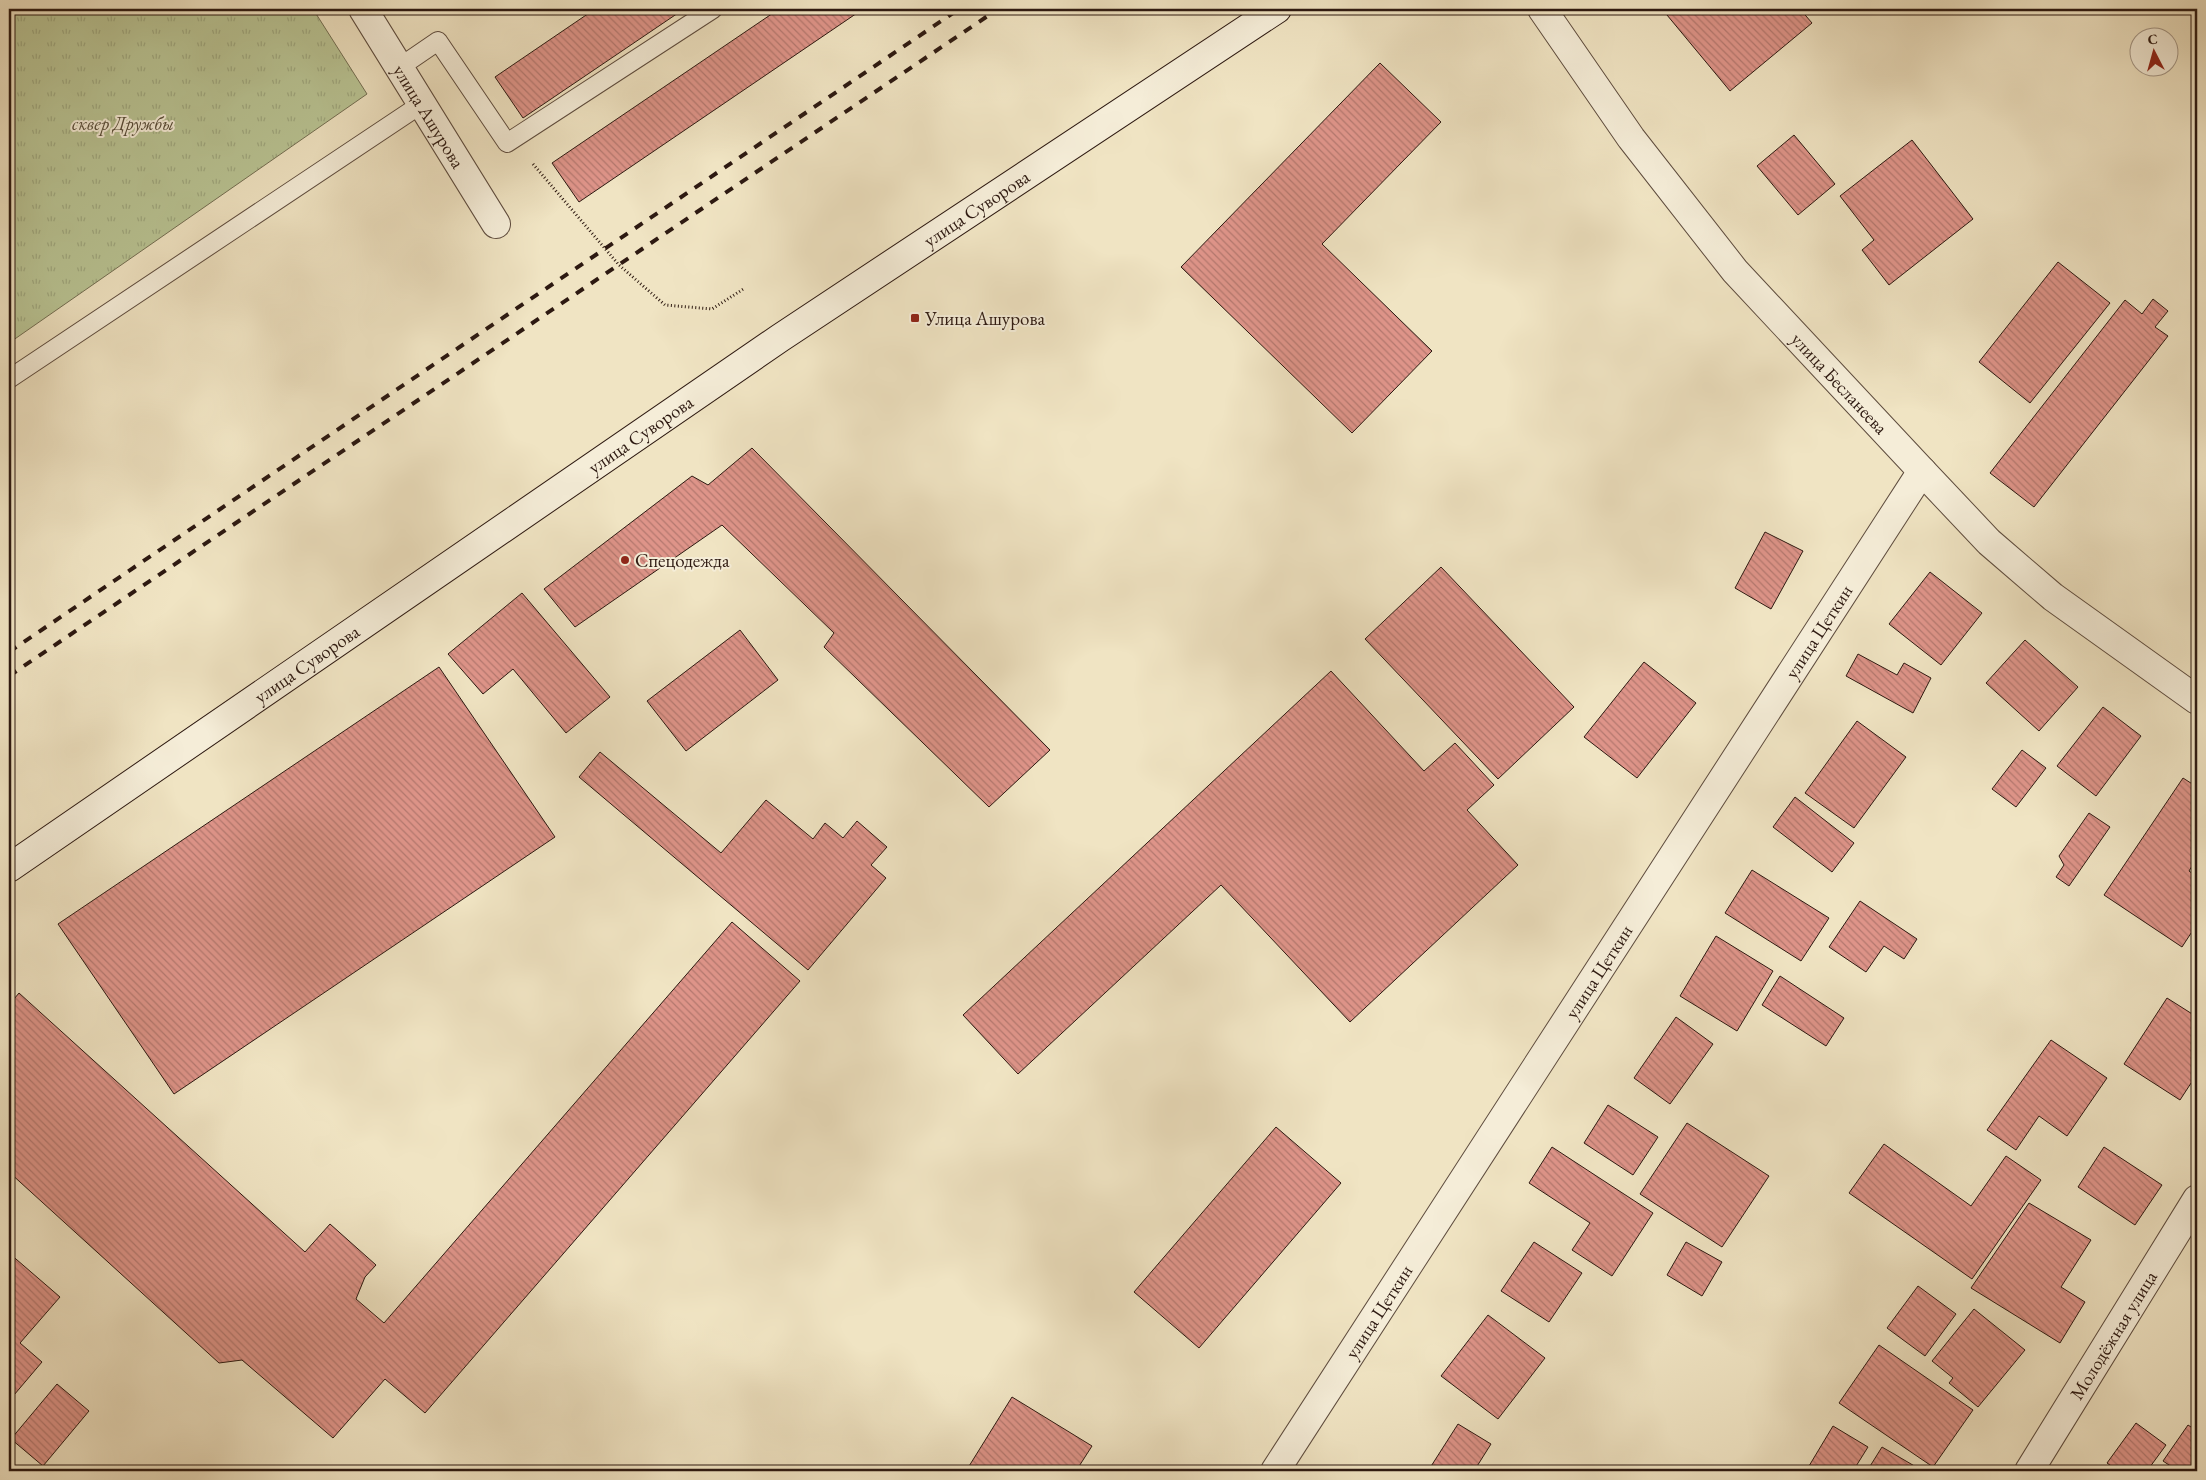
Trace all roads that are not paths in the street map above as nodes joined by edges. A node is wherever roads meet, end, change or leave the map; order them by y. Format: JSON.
{"nodes":[{"id":1,"x":363,"y":9,"type":"edge"},
{"id":2,"x":713,"y":9,"type":"edge"},
{"id":3,"x":1277,"y":9,"type":"edge"},
{"id":4,"x":1542,"y":9,"type":"edge"},
{"id":5,"x":400,"y":67,"type":"junction"},
{"id":6,"x":422,"y":103,"type":"junction"},
{"id":7,"x":496,"y":224,"type":"dead end"},
{"id":8,"x":9,"y":379,"type":"edge"},
{"id":9,"x":1922,"y":472,"type":"junction"},
{"id":10,"x":2197,"y":700,"type":"edge"},
{"id":11,"x":9,"y":868,"type":"edge"},
{"id":12,"x":2197,"y":1198,"type":"edge"},
{"id":13,"x":1275,"y":1471,"type":"edge"},
{"id":14,"x":2029,"y":1471,"type":"edge"}],
"edges":[{"from":1,"to":5,"type":"street","name":"улица Ашурова"},
{"from":2,"to":5,"type":"lane"},
{"from":3,"to":11,"type":"street","name":"улица Суворова"},
{"from":4,"to":9,"type":"street","name":"улица Бесланеева"},
{"from":5,"to":6,"type":"street","name":"улица Ашурова"},
{"from":6,"to":7,"type":"street","name":"улица Ашурова"},
{"from":6,"to":8,"type":"lane"},
{"from":9,"to":10,"type":"street","name":"улица Бесланеева"},
{"from":9,"to":13,"type":"street","name":"улица Цеткин"},
{"from":12,"to":14,"type":"street","name":"Молодёжная улица"}]}
